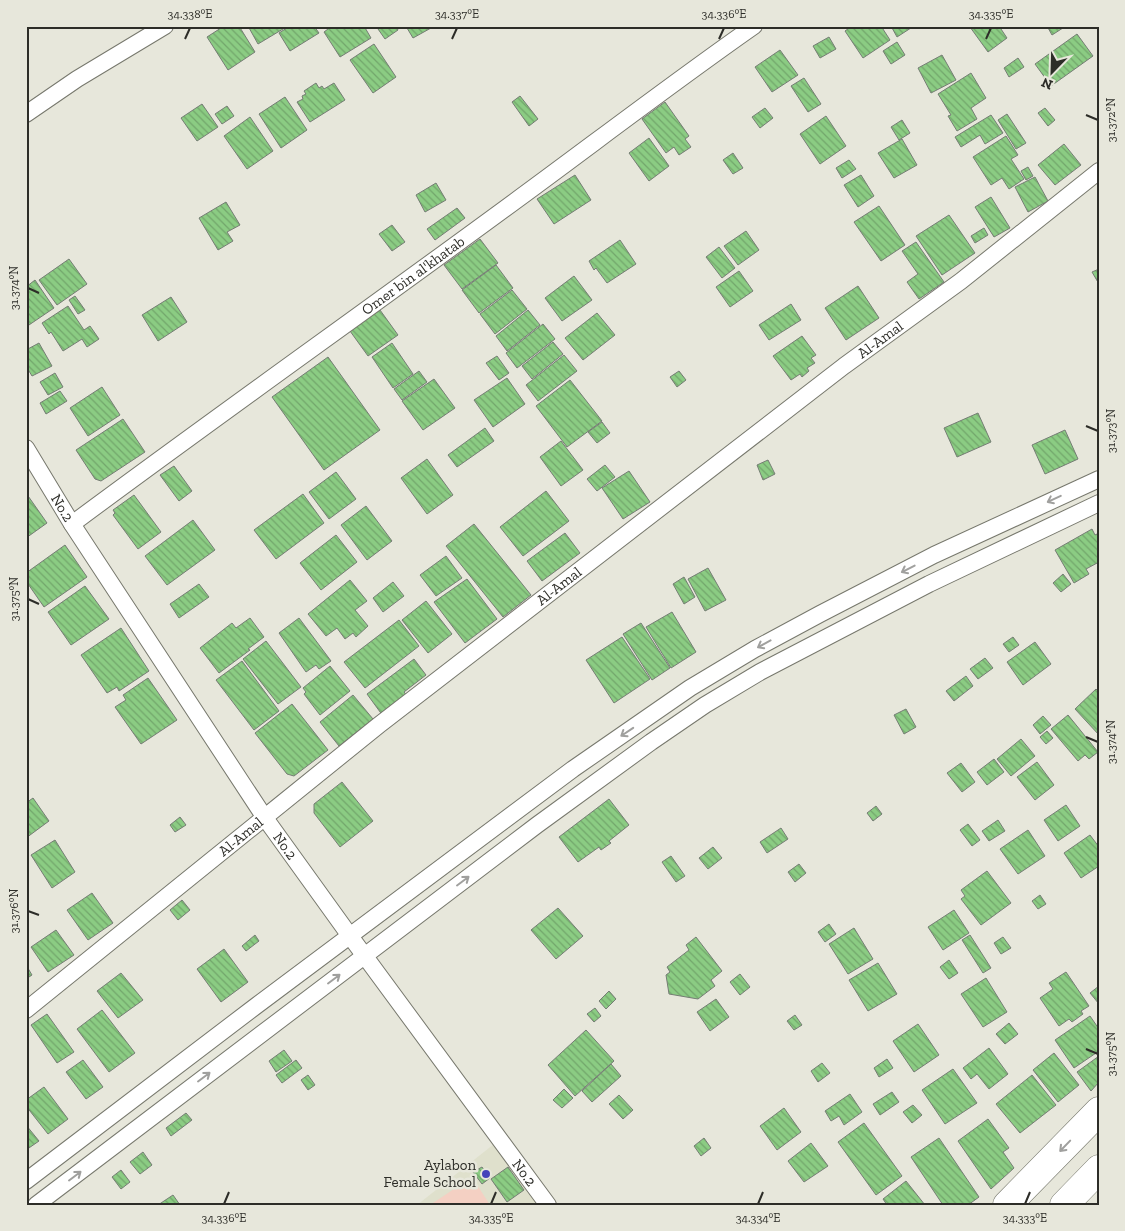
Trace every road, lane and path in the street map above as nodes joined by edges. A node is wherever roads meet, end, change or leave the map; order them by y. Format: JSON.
{"nodes":[{"id":1,"x":165,"y":26,"type":"edge"},
{"id":2,"x":754,"y":26,"type":"edge"},
{"id":3,"x":26,"y":114,"type":"edge"},
{"id":4,"x":1099,"y":171,"type":"edge"},
{"id":5,"x":26,"y":448,"type":"edge"},
{"id":6,"x":1099,"y":478,"type":"edge"},
{"id":7,"x":1099,"y":503,"type":"edge"},
{"id":8,"x":72,"y":524,"type":"junction"},
{"id":9,"x":265,"y":818,"type":"junction"},
{"id":10,"x":350,"y":936,"type":"junction"},
{"id":11,"x":365,"y":956,"type":"junction"},
{"id":12,"x":26,"y":1010,"type":"edge"},
{"id":13,"x":1099,"y":1111,"type":"edge"},
{"id":14,"x":1099,"y":1169,"type":"edge"},
{"id":15,"x":26,"y":1181,"type":"edge"},
{"id":16,"x":36,"y":1205,"type":"edge"},
{"id":17,"x":548,"y":1205,"type":"edge"},
{"id":18,"x":1008,"y":1205,"type":"edge"},
{"id":19,"x":1064,"y":1205,"type":"edge"}],
"edges":[{"from":1,"to":3,"type":"street"},
{"from":2,"to":8,"type":"street","name":"Omer bin al'khatab"},
{"from":4,"to":9,"type":"street","name":"Al-Amal"},
{"from":5,"to":8,"type":"street","name":"No.2"},
{"from":6,"to":10,"type":"street","one_way":true},
{"from":11,"to":7,"type":"street","one_way":true},
{"from":8,"to":9,"type":"street","name":"No.2"},
{"from":9,"to":10,"type":"street","name":"No.2"},
{"from":9,"to":12,"type":"street","name":"Al-Amal"},
{"from":10,"to":11,"type":"street","name":"No.2"},
{"from":10,"to":15,"type":"street"},
{"from":16,"to":11,"type":"street","one_way":true},
{"from":11,"to":17,"type":"street","name":"No.2"},
{"from":13,"to":18,"type":"highway","one_way":true},
{"from":14,"to":19,"type":"highway"}]}
